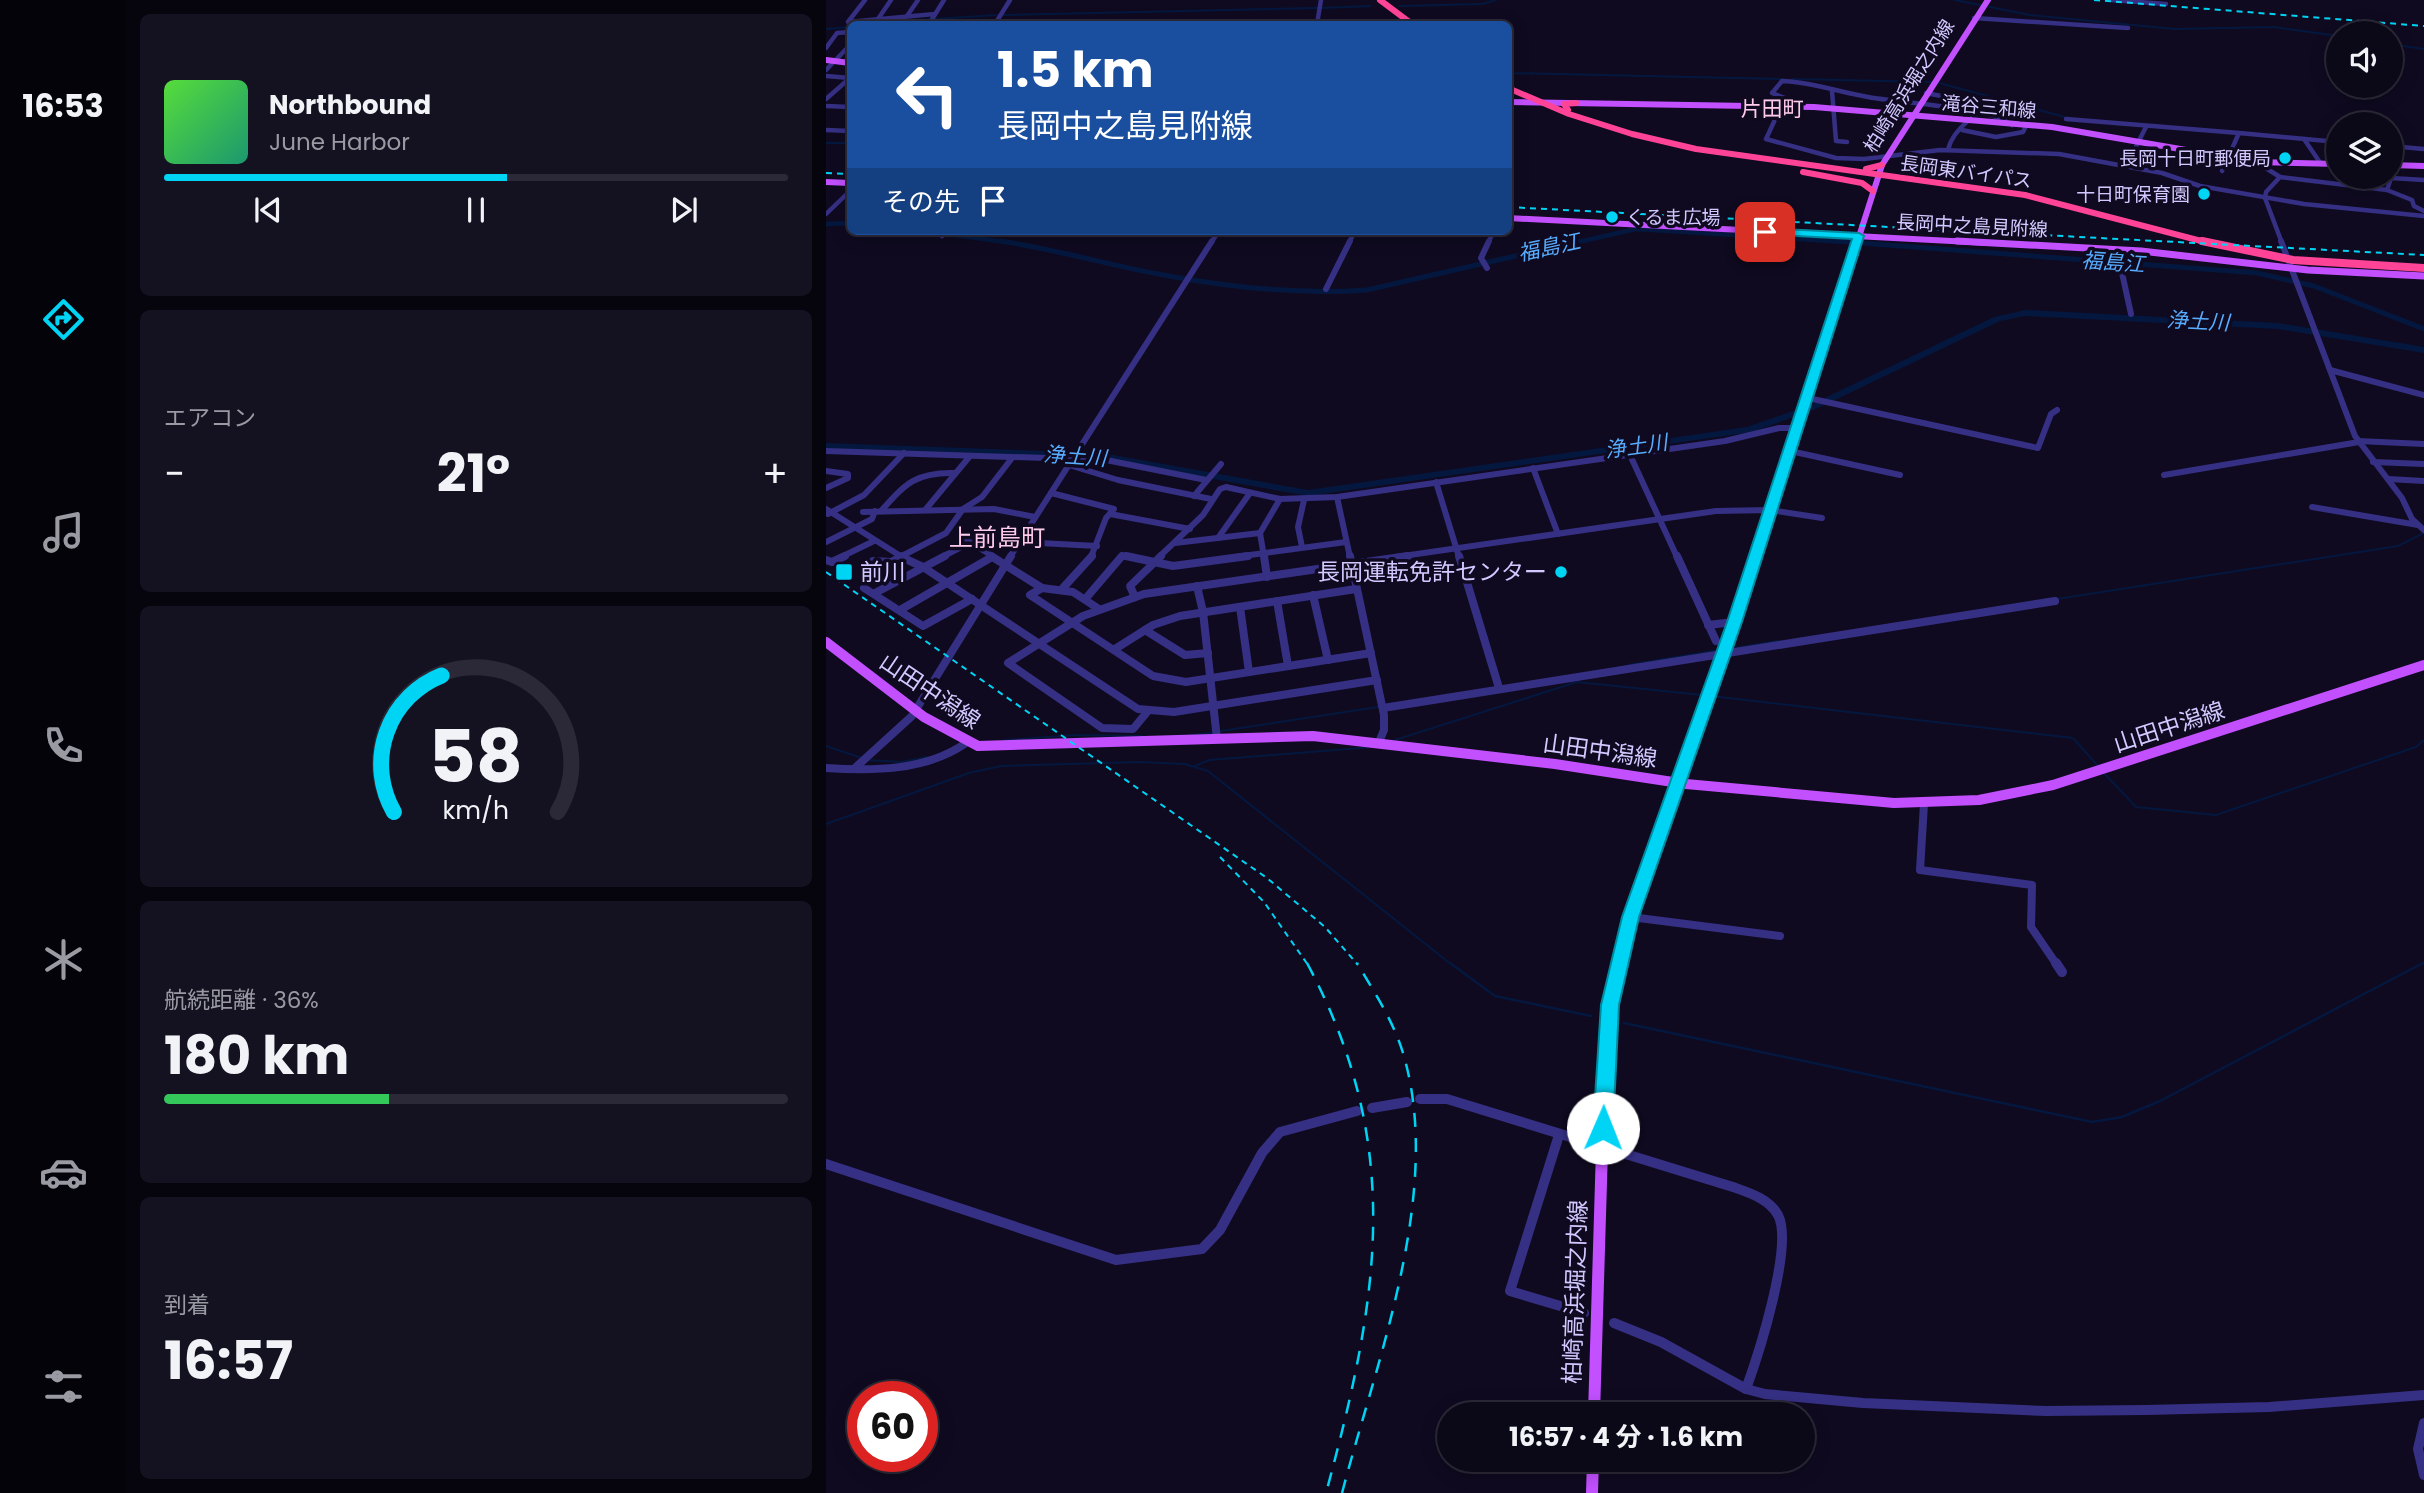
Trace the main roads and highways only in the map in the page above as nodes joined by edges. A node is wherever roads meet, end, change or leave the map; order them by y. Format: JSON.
{"nodes":[{"id":1,"x":1374,"y":0,"type":"edge"},
{"id":2,"x":1380,"y":0,"type":"edge"},
{"id":3,"x":1988,"y":0,"type":"edge"},
{"id":4,"x":1401,"y":21,"type":"edge"},
{"id":5,"x":1408,"y":21,"type":"edge"},
{"id":6,"x":826,"y":60,"type":"edge"},
{"id":7,"x":847,"y":63,"type":"edge"},
{"id":8,"x":1512,"y":92,"type":"edge"},
{"id":9,"x":1512,"y":93,"type":"edge"},
{"id":10,"x":1512,"y":101,"type":"edge"},
{"id":11,"x":1531,"y":102,"type":"junction"},
{"id":12,"x":1542,"y":102,"type":"junction"},
{"id":13,"x":1577,"y":103,"type":"junction"},
{"id":14,"x":1912,"y":116,"type":"junction"},
{"id":15,"x":1660,"y":139,"type":"junction"},
{"id":16,"x":1713,"y":152,"type":"junction"},
{"id":17,"x":2326,"y":164,"type":"edge"},
{"id":18,"x":1882,"y":165,"type":"junction"},
{"id":19,"x":2403,"y":165,"type":"edge"},
{"id":20,"x":2424,"y":166,"type":"edge"},
{"id":21,"x":1865,"y":176,"type":"junction"},
{"id":22,"x":1877,"y":178,"type":"junction"},
{"id":23,"x":826,"y":182,"type":"edge"},
{"id":24,"x":847,"y":183,"type":"edge"},
{"id":25,"x":1873,"y":191,"type":"junction"},
{"id":26,"x":1512,"y":218,"type":"edge"},
{"id":27,"x":1857,"y":240,"type":"junction"},
{"id":28,"x":2141,"y":251,"type":"junction"},
{"id":29,"x":2424,"y":270,"type":"edge"},
{"id":30,"x":826,"y":642,"type":"edge"},
{"id":31,"x":2424,"y":665,"type":"edge"},
{"id":32,"x":1677,"y":782,"type":"junction"},
{"id":33,"x":1594,"y":1402,"type":"edge"},
{"id":34,"x":1593,"y":1472,"type":"edge"},
{"id":35,"x":1592,"y":1493,"type":"edge"}],
"edges":[{"from":1,"to":4,"type":"highway"},
{"from":2,"to":5,"type":"highway"},
{"from":3,"to":14,"type":"main road","name":"柏崎高浜堀之内線"},
{"from":6,"to":7,"type":"main road"},
{"from":8,"to":12,"type":"highway"},
{"from":9,"to":11,"type":"highway"},
{"from":10,"to":11,"type":"main road","name":"滝谷三和線"},
{"from":11,"to":12,"type":"main road","name":"滝谷三和線"},
{"from":11,"to":16,"type":"highway"},
{"from":12,"to":13,"type":"main road","name":"滝谷三和線"},
{"from":12,"to":15,"type":"highway"},
{"from":13,"to":14,"type":"main road","name":"滝谷三和線"},
{"from":13,"to":15,"type":"highway"},
{"from":14,"to":17,"type":"main road","name":"滝谷三和線"},
{"from":14,"to":18,"type":"main road","name":"柏崎高浜堀之内線"},
{"from":15,"to":16,"type":"highway"},
{"from":16,"to":21,"type":"highway"},
{"from":16,"to":21,"type":"highway"},
{"from":18,"to":21,"type":"highway"},
{"from":18,"to":22,"type":"main road","name":"柏崎高浜堀之内線"},
{"from":19,"to":20,"type":"main road"},
{"from":21,"to":22,"type":"highway"},
{"from":21,"to":22,"type":"highway"},
{"from":21,"to":25,"type":"highway"},
{"from":21,"to":29,"type":"highway","name":"長岡東バイパス"},
{"from":22,"to":25,"type":"main road","name":"柏崎高浜堀之内線"},
{"from":23,"to":24,"type":"main road"},
{"from":25,"to":27,"type":"main road","name":"柏崎高浜堀之内線"},
{"from":26,"to":27,"type":"main road","name":"長岡中之島見附線"},
{"from":27,"to":28,"type":"main road","name":"長岡中之島見附線"},
{"from":27,"to":32,"type":"main road","name":"柏崎高浜堀之内線"},
{"from":28,"to":29,"type":"main road","name":"長岡中之島見附線"},
{"from":28,"to":29,"type":"main road","name":"長岡中之島見附線"},
{"from":30,"to":32,"type":"main road","name":"山田中潟線"},
{"from":31,"to":32,"type":"main road","name":"山田中潟線"},
{"from":32,"to":33,"type":"main road","name":"柏崎高浜堀之内線"},
{"from":34,"to":35,"type":"main road"}]}
